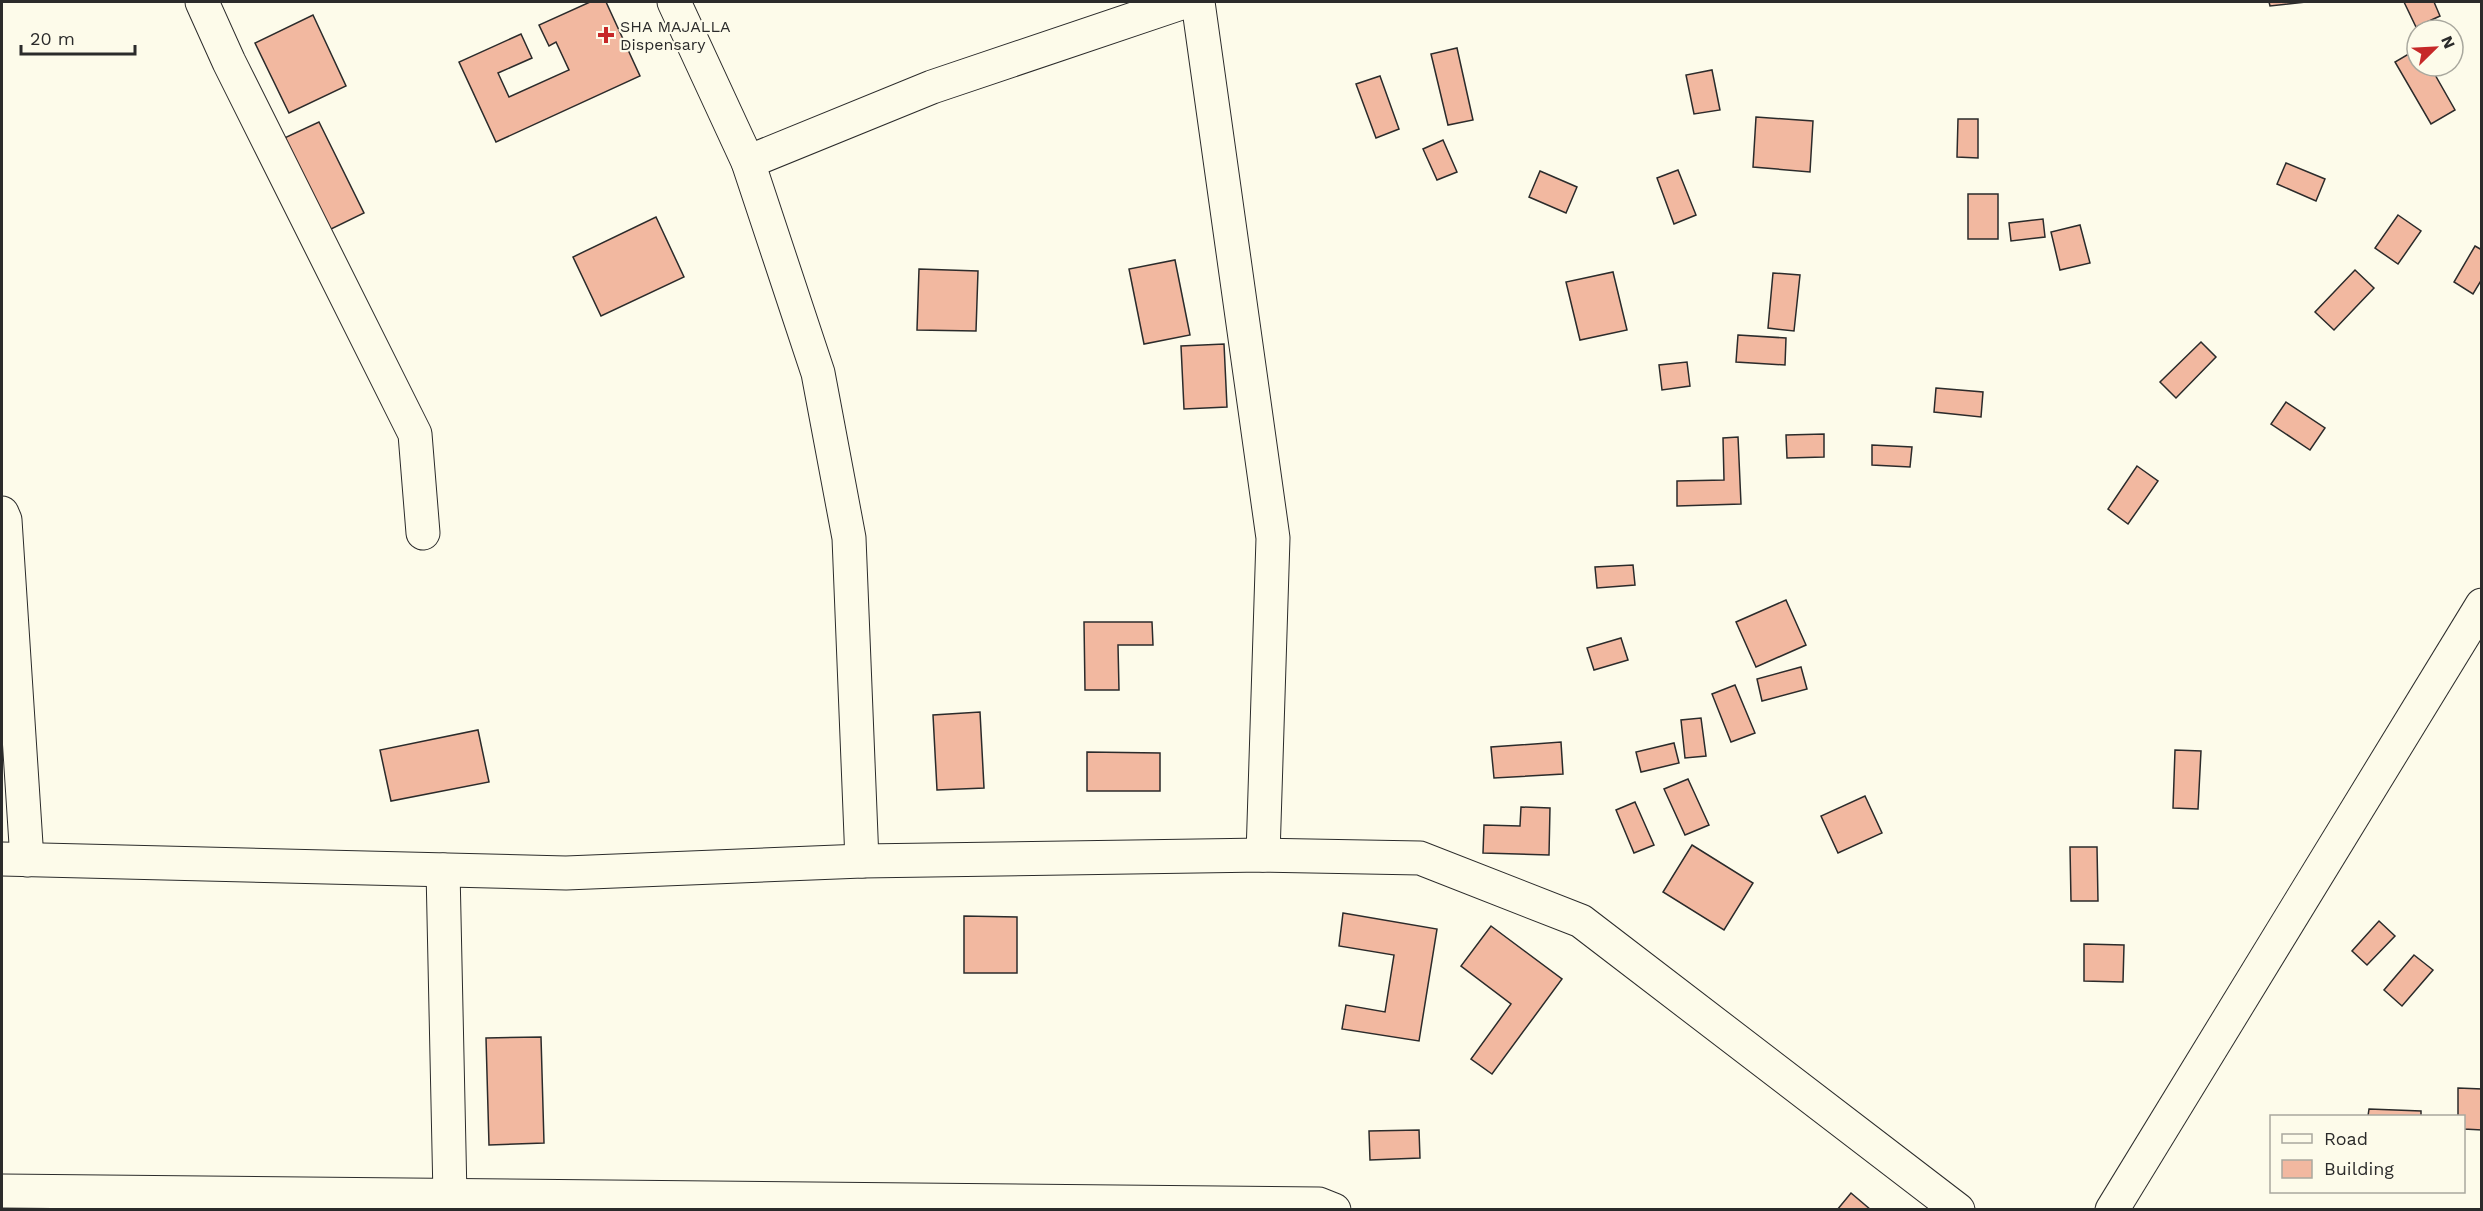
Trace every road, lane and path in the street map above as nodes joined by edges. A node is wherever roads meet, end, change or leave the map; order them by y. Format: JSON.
{"nodes":[{"id":1,"x":202,"y":2,"type":"edge"},
{"id":2,"x":674,"y":2,"type":"edge"},
{"id":3,"x":1184,"y":2,"type":"edge"},
{"id":4,"x":1198,"y":2,"type":"edge"},
{"id":5,"x":748,"y":162,"type":"junction"},
{"id":6,"x":2,"y":513,"type":"edge"},
{"id":7,"x":423,"y":533,"type":"dead end"},
{"id":8,"x":2481,"y":605,"type":"edge"},
{"id":9,"x":1263,"y":855,"type":"junction"},
{"id":10,"x":14,"y":860,"type":"edge"},
{"id":11,"x":862,"y":861,"type":"junction"},
{"id":12,"x":443,"y":870,"type":"junction"},
{"id":13,"x":2,"y":1191,"type":"edge"},
{"id":14,"x":450,"y":1196,"type":"junction"},
{"id":15,"x":705,"y":1204,"type":"edge"},
{"id":16,"x":1334,"y":1209,"type":"edge"},
{"id":17,"x":1958,"y":1209,"type":"edge"},
{"id":18,"x":2112,"y":1209,"type":"edge"}],
"edges":[{"from":1,"to":7,"type":"street"},
{"from":2,"to":5,"type":"street"},
{"from":3,"to":5,"type":"street"},
{"from":4,"to":9,"type":"street"},
{"from":5,"to":11,"type":"street"},
{"from":6,"to":10,"type":"street"},
{"from":8,"to":18,"type":"street"},
{"from":9,"to":11,"type":"street"},
{"from":9,"to":17,"type":"street"},
{"from":10,"to":12,"type":"street"},
{"from":11,"to":12,"type":"street"},
{"from":12,"to":14,"type":"street"},
{"from":13,"to":14,"type":"street"},
{"from":14,"to":15,"type":"street"},
{"from":15,"to":16,"type":"street"}]}
